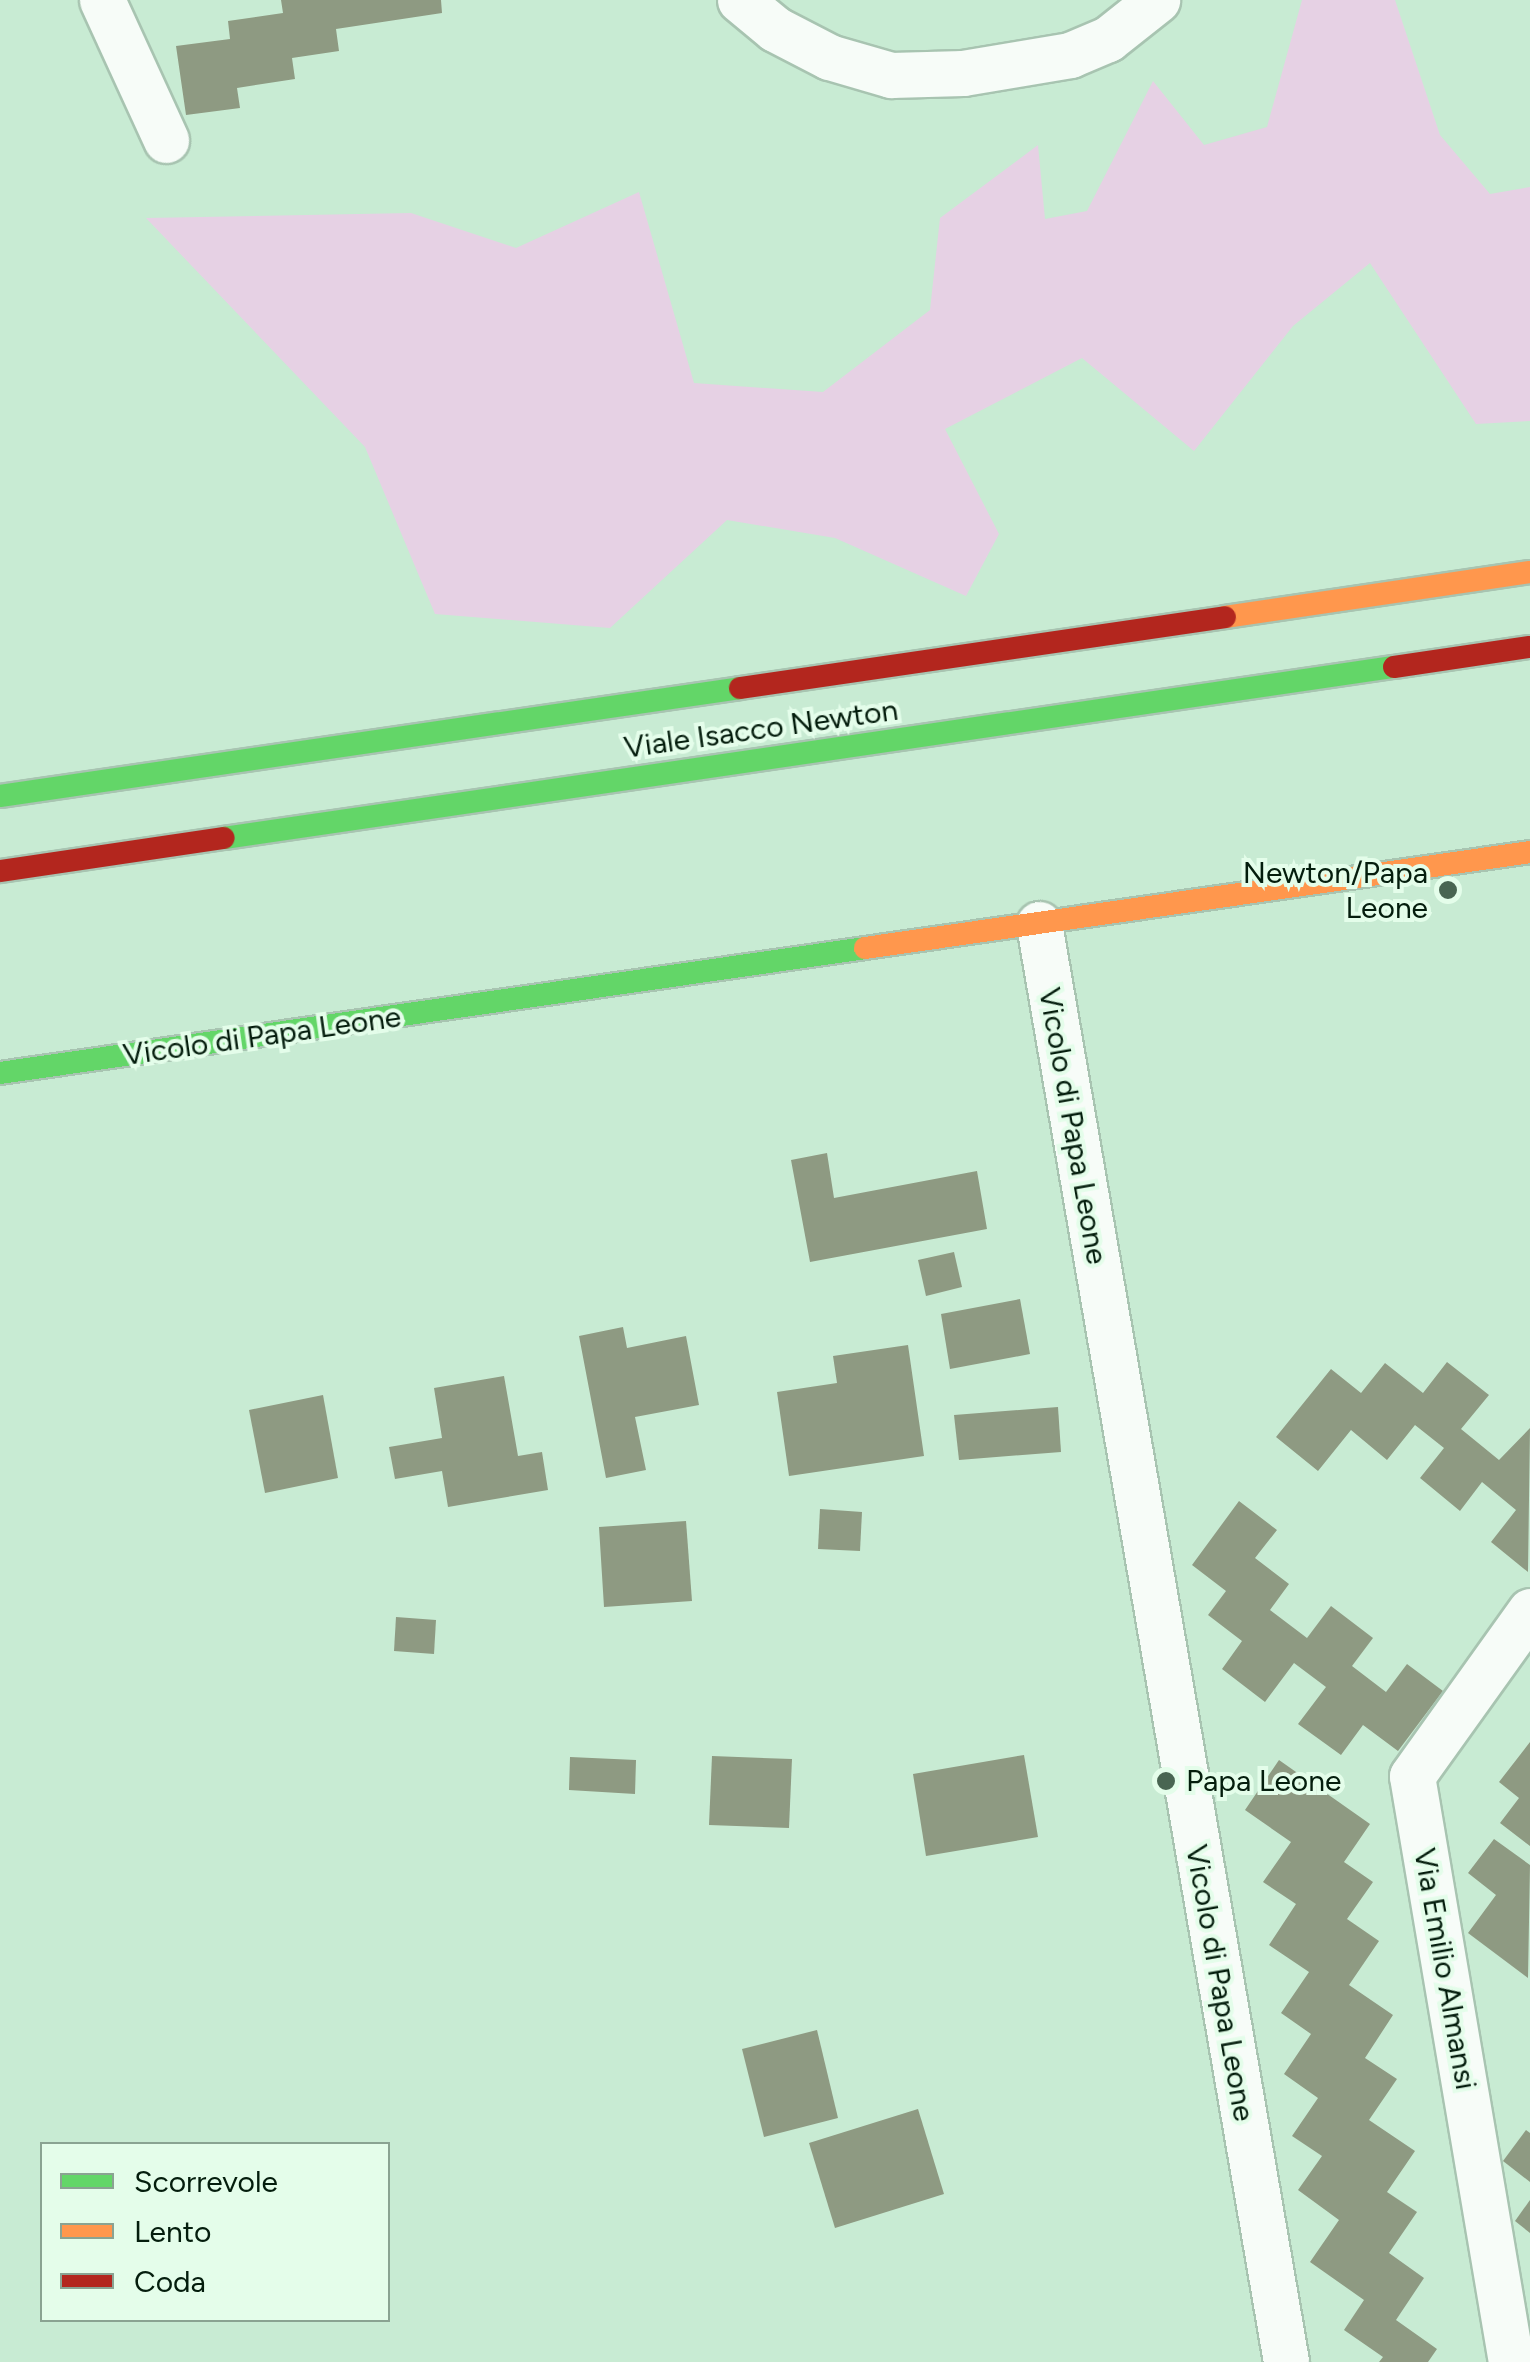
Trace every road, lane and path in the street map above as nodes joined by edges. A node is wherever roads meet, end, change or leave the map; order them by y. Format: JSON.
{"nodes":[{"id":1,"x":102,"y":0,"type":"edge"},
{"id":2,"x":740,"y":0,"type":"edge"},
{"id":3,"x":1158,"y":0,"type":"edge"},
{"id":4,"x":166,"y":140,"type":"dead end"},
{"id":5,"x":1530,"y":572,"type":"edge"},
{"id":6,"x":1530,"y":647,"type":"edge"},
{"id":7,"x":0,"y":796,"type":"edge"},
{"id":8,"x":1530,"y":852,"type":"edge"},
{"id":9,"x":0,"y":871,"type":"edge"},
{"id":10,"x":1039,"y":924,"type":"junction"},
{"id":11,"x":0,"y":1073,"type":"edge"},
{"id":12,"x":1530,"y":1611,"type":"edge"},
{"id":13,"x":1286,"y":2362,"type":"edge"},
{"id":14,"x":1512,"y":2362,"type":"edge"}],
"edges":[{"from":1,"to":4,"type":"street"},
{"from":2,"to":3,"type":"street"},
{"from":5,"to":7,"type":"main road","name":"Viale Isacco Newton"},
{"from":6,"to":9,"type":"main road","name":"Viale Isacco Newton"},
{"from":8,"to":10,"type":"main road"},
{"from":10,"to":11,"type":"main road","name":"Vicolo di Papa Leone"},
{"from":10,"to":13,"type":"street","name":"Vicolo di Papa Leone"},
{"from":12,"to":14,"type":"street","name":"Via Emilio Almansi"}]}
